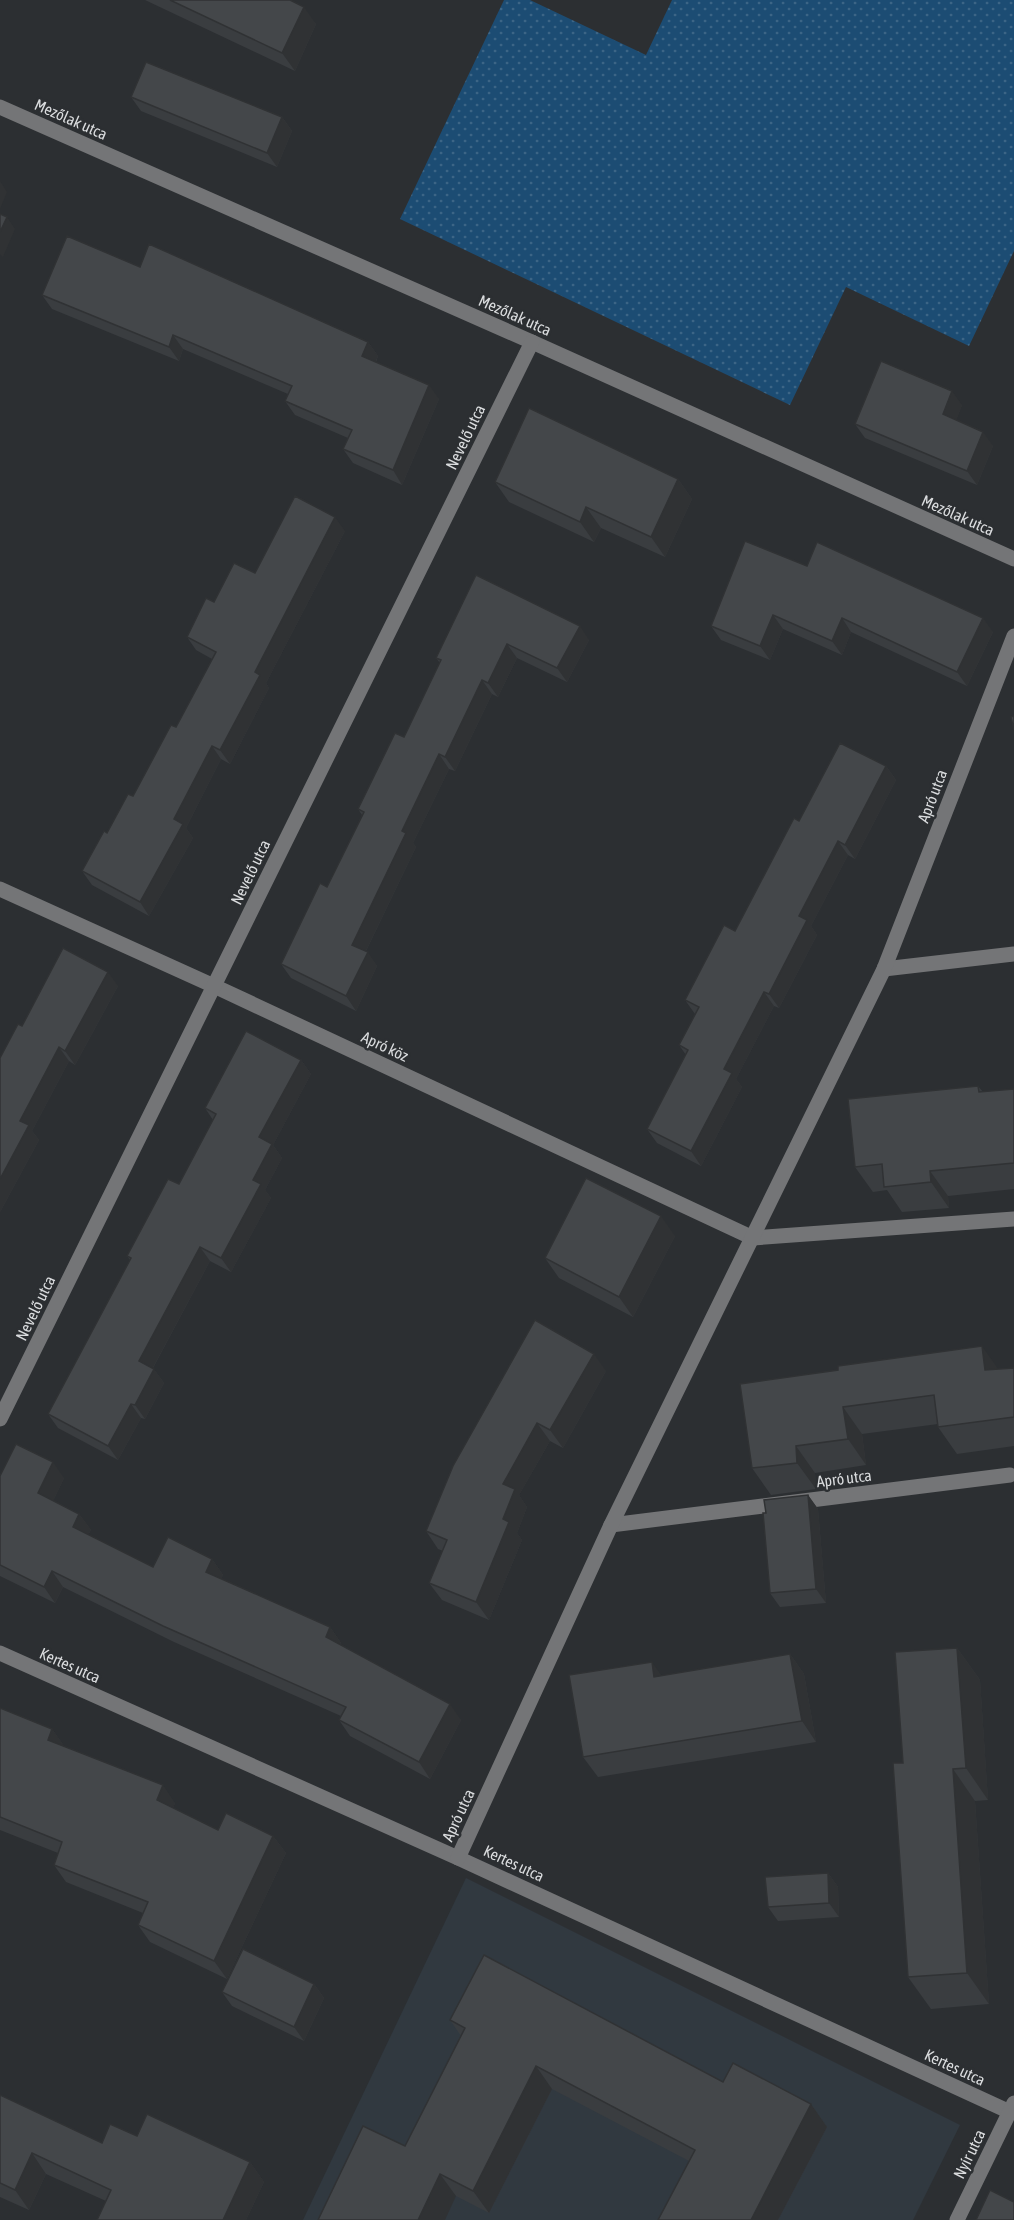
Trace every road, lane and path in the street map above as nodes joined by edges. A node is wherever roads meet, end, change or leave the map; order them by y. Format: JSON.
{"nodes":[{"id":1,"x":0,"y":107,"type":"edge"},
{"id":2,"x":532,"y":342,"type":"junction"},
{"id":3,"x":1014,"y":559,"type":"edge"},
{"id":4,"x":1014,"y":636,"type":"edge"},
{"id":5,"x":0,"y":890,"type":"edge"},
{"id":6,"x":1014,"y":954,"type":"edge"},
{"id":7,"x":884,"y":969,"type":"junction"},
{"id":8,"x":214,"y":986,"type":"junction"},
{"id":9,"x":1014,"y":1219,"type":"edge"},
{"id":10,"x":753,"y":1238,"type":"junction"},
{"id":11,"x":0,"y":1419,"type":"edge"},
{"id":12,"x":1010,"y":1475,"type":"dead end"},
{"id":13,"x":611,"y":1525,"type":"junction"},
{"id":14,"x":0,"y":1653,"type":"edge"},
{"id":15,"x":458,"y":1858,"type":"junction"},
{"id":16,"x":1012,"y":2107,"type":"edge"},
{"id":17,"x":957,"y":2220,"type":"edge"}],
"edges":[{"from":1,"to":2,"type":"street","name":"Mezőlak utca"},
{"from":2,"to":3,"type":"street","name":"Mezőlak utca"},
{"from":2,"to":8,"type":"street","name":"Nevelő utca"},
{"from":4,"to":7,"type":"street","name":"Apró utca"},
{"from":5,"to":8,"type":"street","name":"Apró köz"},
{"from":6,"to":7,"type":"street"},
{"from":7,"to":10,"type":"street","name":"Apró utca"},
{"from":8,"to":10,"type":"street","name":"Apró köz"},
{"from":8,"to":11,"type":"street","name":"Nevelő utca"},
{"from":9,"to":10,"type":"street"},
{"from":10,"to":13,"type":"street","name":"Apró utca"},
{"from":12,"to":13,"type":"street","name":"Apró utca"},
{"from":13,"to":15,"type":"street","name":"Apró utca"},
{"from":14,"to":15,"type":"street","name":"Kertes utca"},
{"from":15,"to":16,"type":"street","name":"Kertes utca"},
{"from":16,"to":17,"type":"street","name":"Nyír utca"}]}
